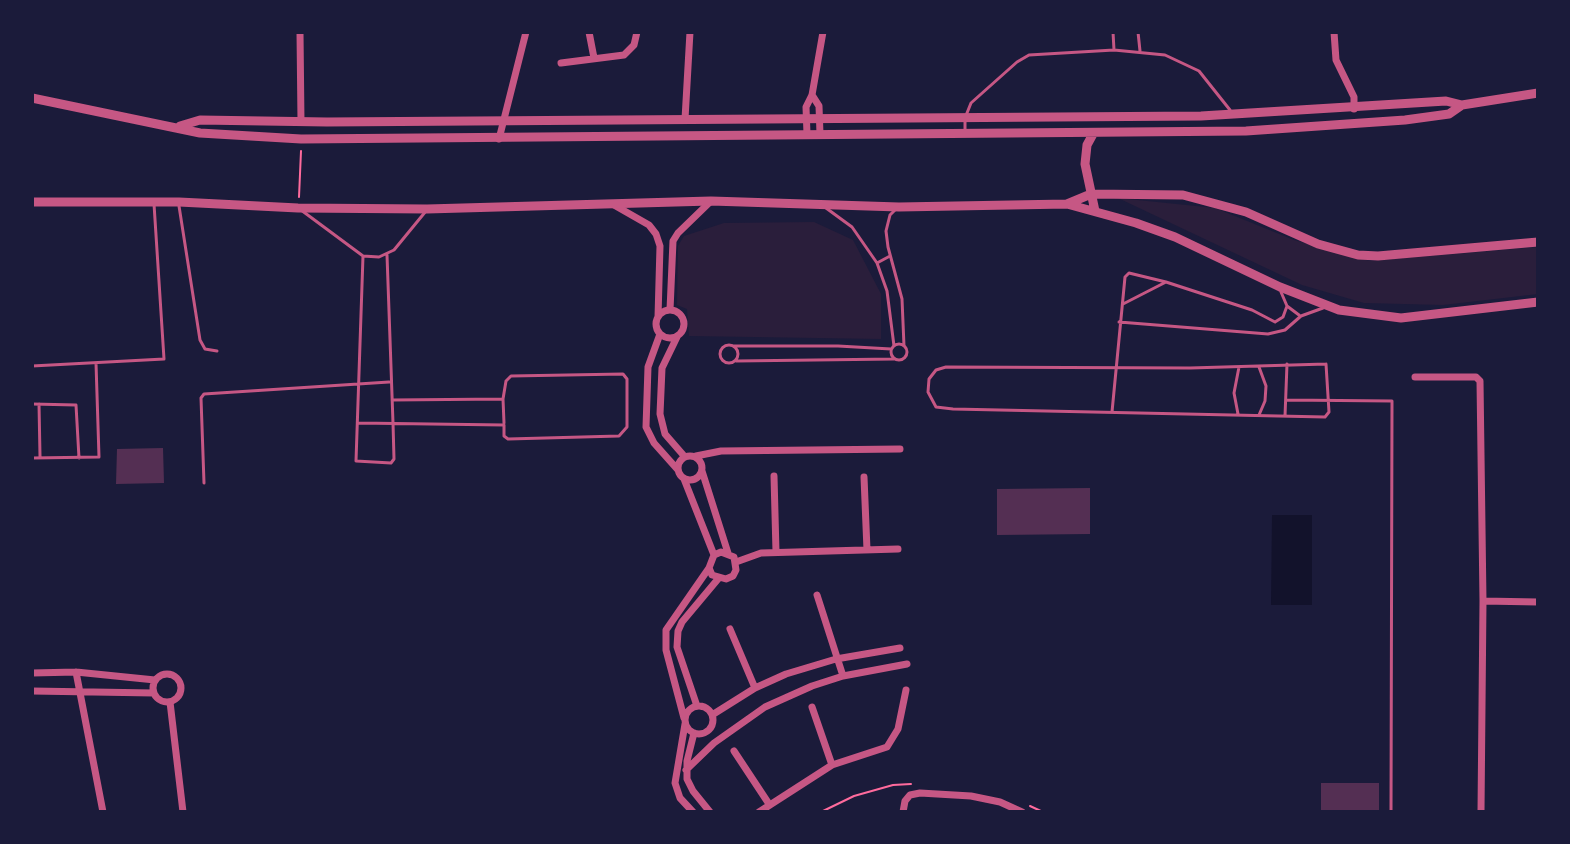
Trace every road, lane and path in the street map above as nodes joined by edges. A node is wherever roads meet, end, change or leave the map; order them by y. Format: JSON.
{"nodes":[{"id":1,"x":300,"y":32,"type":"edge"},
{"id":2,"x":526,"y":32,"type":"edge"},
{"id":3,"x":589,"y":32,"type":"edge"},
{"id":4,"x":637,"y":32,"type":"edge"},
{"id":5,"x":690,"y":32,"type":"edge"},
{"id":6,"x":823,"y":32,"type":"edge"},
{"id":7,"x":1113,"y":32,"type":"edge"},
{"id":8,"x":1138,"y":32,"type":"edge"},
{"id":9,"x":1334,"y":32,"type":"edge"},
{"id":10,"x":1114,"y":50,"type":"junction"},
{"id":11,"x":1140,"y":51,"type":"junction"},
{"id":12,"x":594,"y":58,"type":"junction"},
{"id":13,"x":561,"y":63,"type":"dead end"},
{"id":14,"x":1538,"y":93,"type":"edge"},
{"id":15,"x":812,"y":95,"type":"junction"},
{"id":16,"x":32,"y":98,"type":"edge"},
{"id":17,"x":1462,"y":105,"type":"junction"},
{"id":18,"x":1354,"y":109,"type":"junction"},
{"id":19,"x":1234,"y":115,"type":"junction"},
{"id":20,"x":965,"y":118,"type":"junction"},
{"id":21,"x":685,"y":119,"type":"junction"},
{"id":22,"x":806,"y":119,"type":"junction"},
{"id":23,"x":819,"y":119,"type":"junction"},
{"id":24,"x":502,"y":121,"type":"junction"},
{"id":25,"x":301,"y":122,"type":"junction"},
{"id":26,"x":176,"y":126,"type":"junction"},
{"id":27,"x":807,"y":134,"type":"junction"},
{"id":28,"x":820,"y":134,"type":"junction"},
{"id":29,"x":1093,"y":134,"type":"junction"},
{"id":30,"x":965,"y":135,"type":"junction"},
{"id":31,"x":301,"y":139,"type":"junction"},
{"id":32,"x":499,"y":139,"type":"junction"},
{"id":33,"x":1091,"y":194,"type":"junction"},
{"id":34,"x":711,"y":201,"type":"junction"},
{"id":35,"x":32,"y":202,"type":"edge"},
{"id":36,"x":154,"y":202,"type":"junction"},
{"id":37,"x":179,"y":202,"type":"junction"},
{"id":38,"x":1067,"y":204,"type":"junction"},
{"id":39,"x":614,"y":205,"type":"junction"},
{"id":40,"x":823,"y":206,"type":"junction"},
{"id":41,"x":899,"y":207,"type":"junction"},
{"id":42,"x":298,"y":208,"type":"junction"},
{"id":43,"x":427,"y":209,"type":"junction"},
{"id":44,"x":1095,"y":211,"type":"junction"},
{"id":45,"x":1538,"y":242,"type":"edge"},
{"id":46,"x":387,"y":255,"type":"junction"},
{"id":47,"x":363,"y":256,"type":"junction"},
{"id":48,"x":890,"y":256,"type":"junction"},
{"id":49,"x":877,"y":263,"type":"junction"},
{"id":50,"x":1166,"y":282,"type":"junction"},
{"id":51,"x":1280,"y":287,"type":"junction"},
{"id":52,"x":1538,"y":302,"type":"edge"},
{"id":53,"x":1121,"y":305,"type":"junction"},
{"id":54,"x":1287,"y":306,"type":"junction"},
{"id":55,"x":1329,"y":307,"type":"junction"},
{"id":56,"x":670,"y":310,"type":"junction"},
{"id":57,"x":1301,"y":316,"type":"junction"},
{"id":58,"x":658,"y":317,"type":"junction"},
{"id":59,"x":1119,"y":322,"type":"junction"},
{"id":60,"x":1275,"y":322,"type":"junction"},
{"id":61,"x":660,"y":334,"type":"junction"},
{"id":62,"x":1277,"y":334,"type":"junction"},
{"id":63,"x":677,"y":337,"type":"junction"},
{"id":64,"x":734,"y":346,"type":"junction"},
{"id":65,"x":838,"y":346,"type":"junction"},
{"id":66,"x":904,"y":346,"type":"junction"},
{"id":67,"x":862,"y":347,"type":"junction"},
{"id":68,"x":893,"y":347,"type":"junction"},
{"id":69,"x":217,"y":351,"type":"dead end"},
{"id":70,"x":838,"y":359,"type":"junction"},
{"id":71,"x":861,"y":359,"type":"junction"},
{"id":72,"x":894,"y":359,"type":"junction"},
{"id":73,"x":736,"y":361,"type":"junction"},
{"id":74,"x":96,"y":363,"type":"junction"},
{"id":75,"x":1287,"y":364,"type":"junction"},
{"id":76,"x":32,"y":366,"type":"edge"},
{"id":77,"x":1115,"y":366,"type":"junction"},
{"id":78,"x":1239,"y":367,"type":"junction"},
{"id":79,"x":1259,"y":367,"type":"junction"},
{"id":80,"x":1415,"y":377,"type":"dead end"},
{"id":81,"x":360,"y":382,"type":"junction"},
{"id":82,"x":391,"y":382,"type":"junction"},
{"id":83,"x":503,"y":399,"type":"junction"},
{"id":84,"x":392,"y":400,"type":"junction"},
{"id":85,"x":1286,"y":400,"type":"junction"},
{"id":86,"x":1329,"y":401,"type":"junction"},
{"id":87,"x":32,"y":404,"type":"edge"},
{"id":88,"x":39,"y":404,"type":"junction"},
{"id":89,"x":1111,"y":413,"type":"junction"},
{"id":90,"x":1238,"y":414,"type":"junction"},
{"id":91,"x":1259,"y":415,"type":"junction"},
{"id":92,"x":1285,"y":416,"type":"junction"},
{"id":93,"x":358,"y":423,"type":"junction"},
{"id":94,"x":393,"y":423,"type":"junction"},
{"id":95,"x":504,"y":425,"type":"junction"},
{"id":96,"x":900,"y":449,"type":"dead end"},
{"id":97,"x":696,"y":456,"type":"junction"},
{"id":98,"x":685,"y":457,"type":"junction"},
{"id":99,"x":32,"y":458,"type":"edge"},
{"id":100,"x":40,"y":458,"type":"junction"},
{"id":101,"x":79,"y":458,"type":"junction"},
{"id":102,"x":678,"y":470,"type":"junction"},
{"id":103,"x":702,"y":471,"type":"junction"},
{"id":104,"x":774,"y":476,"type":"dead end"},
{"id":105,"x":864,"y":477,"type":"dead end"},
{"id":106,"x":684,"y":479,"type":"junction"},
{"id":107,"x":204,"y":483,"type":"dead end"},
{"id":108,"x":898,"y":549,"type":"dead end"},
{"id":109,"x":867,"y":550,"type":"junction"},
{"id":110,"x":776,"y":552,"type":"junction"},
{"id":111,"x":728,"y":553,"type":"junction"},
{"id":112,"x":714,"y":555,"type":"junction"},
{"id":113,"x":736,"y":562,"type":"junction"},
{"id":114,"x":709,"y":568,"type":"junction"},
{"id":115,"x":718,"y":579,"type":"junction"},
{"id":116,"x":817,"y":595,"type":"dead end"},
{"id":117,"x":1483,"y":601,"type":"junction"},
{"id":118,"x":1538,"y":602,"type":"edge"},
{"id":119,"x":730,"y":629,"type":"dead end"},
{"id":120,"x":900,"y":648,"type":"dead end"},
{"id":121,"x":836,"y":659,"type":"junction"},
{"id":122,"x":907,"y":664,"type":"dead end"},
{"id":123,"x":76,"y":672,"type":"junction"},
{"id":124,"x":32,"y":673,"type":"edge"},
{"id":125,"x":843,"y":676,"type":"junction"},
{"id":126,"x":155,"y":680,"type":"junction"},
{"id":127,"x":755,"y":688,"type":"junction"},
{"id":128,"x":79,"y":690,"type":"junction"},
{"id":129,"x":906,"y":690,"type":"dead end"},
{"id":130,"x":32,"y":691,"type":"edge"},
{"id":131,"x":154,"y":693,"type":"junction"},
{"id":132,"x":170,"y":702,"type":"junction"},
{"id":133,"x":697,"y":706,"type":"junction"},
{"id":134,"x":812,"y":707,"type":"dead end"},
{"id":135,"x":712,"y":715,"type":"junction"},
{"id":136,"x":685,"y":721,"type":"junction"},
{"id":137,"x":694,"y":733,"type":"junction"},
{"id":138,"x":734,"y":751,"type":"dead end"},
{"id":139,"x":832,"y":765,"type":"junction"},
{"id":140,"x":686,"y":770,"type":"junction"},
{"id":141,"x":769,"y":804,"type":"junction"},
{"id":142,"x":903,"y":811,"type":"edge"},
{"id":143,"x":103,"y":812,"type":"edge"},
{"id":144,"x":183,"y":812,"type":"edge"},
{"id":145,"x":693,"y":812,"type":"edge"},
{"id":146,"x":710,"y":812,"type":"edge"},
{"id":147,"x":759,"y":812,"type":"edge"},
{"id":148,"x":1022,"y":812,"type":"edge"},
{"id":149,"x":1391,"y":812,"type":"edge"},
{"id":150,"x":1481,"y":812,"type":"edge"}],
"edges":[{"from":1,"to":25,"type":"street"},
{"from":2,"to":24,"type":"street"},
{"from":3,"to":12,"type":"street"},
{"from":4,"to":12,"type":"street"},
{"from":5,"to":21,"type":"street"},
{"from":6,"to":15,"type":"street"},
{"from":7,"to":10,"type":"lane"},
{"from":8,"to":11,"type":"lane"},
{"from":9,"to":18,"type":"street"},
{"from":10,"to":11,"type":"lane"},
{"from":10,"to":20,"type":"lane"},
{"from":11,"to":19,"type":"lane"},
{"from":12,"to":13,"type":"street"},
{"from":14,"to":17,"type":"street"},
{"from":15,"to":22,"type":"street"},
{"from":15,"to":23,"type":"street"},
{"from":16,"to":26,"type":"street"},
{"from":17,"to":18,"type":"street"},
{"from":17,"to":29,"type":"street"},
{"from":18,"to":19,"type":"street"},
{"from":19,"to":20,"type":"street"},
{"from":20,"to":23,"type":"street"},
{"from":20,"to":30,"type":"lane"},
{"from":21,"to":22,"type":"street"},
{"from":21,"to":24,"type":"street"},
{"from":22,"to":23,"type":"street"},
{"from":22,"to":27,"type":"street"},
{"from":23,"to":28,"type":"street"},
{"from":24,"to":25,"type":"street"},
{"from":24,"to":32,"type":"street"},
{"from":25,"to":26,"type":"street"},
{"from":26,"to":31,"type":"street"},
{"from":27,"to":28,"type":"street"},
{"from":27,"to":32,"type":"street"},
{"from":28,"to":30,"type":"street"},
{"from":29,"to":30,"type":"street"},
{"from":29,"to":33,"type":"street"},
{"from":31,"to":32,"type":"street"},
{"from":31,"to":42,"type":"path"},
{"from":33,"to":38,"type":"street"},
{"from":33,"to":44,"type":"street"},
{"from":33,"to":45,"type":"street"},
{"from":34,"to":39,"type":"street"},
{"from":34,"to":40,"type":"street"},
{"from":34,"to":56,"type":"street"},
{"from":35,"to":36,"type":"street"},
{"from":36,"to":37,"type":"street"},
{"from":36,"to":74,"type":"lane"},
{"from":37,"to":42,"type":"street"},
{"from":37,"to":69,"type":"lane"},
{"from":38,"to":41,"type":"street"},
{"from":38,"to":44,"type":"street"},
{"from":39,"to":43,"type":"street"},
{"from":39,"to":58,"type":"street"},
{"from":40,"to":41,"type":"street"},
{"from":40,"to":49,"type":"lane"},
{"from":41,"to":48,"type":"lane"},
{"from":42,"to":43,"type":"street"},
{"from":42,"to":47,"type":"lane"},
{"from":43,"to":46,"type":"lane"},
{"from":44,"to":51,"type":"street"},
{"from":46,"to":47,"type":"lane"},
{"from":46,"to":82,"type":"lane"},
{"from":47,"to":81,"type":"lane"},
{"from":48,"to":49,"type":"lane"},
{"from":48,"to":66,"type":"lane"},
{"from":49,"to":68,"type":"lane"},
{"from":50,"to":53,"type":"lane"},
{"from":50,"to":53,"type":"lane"},
{"from":50,"to":60,"type":"lane"},
{"from":51,"to":54,"type":"lane"},
{"from":51,"to":55,"type":"street"},
{"from":52,"to":55,"type":"street"},
{"from":53,"to":59,"type":"lane"},
{"from":54,"to":57,"type":"lane"},
{"from":54,"to":60,"type":"lane"},
{"from":55,"to":57,"type":"lane"},
{"from":56,"to":58,"type":"street"},
{"from":56,"to":63,"type":"street"},
{"from":57,"to":62,"type":"lane"},
{"from":58,"to":61,"type":"street"},
{"from":59,"to":62,"type":"lane"},
{"from":59,"to":77,"type":"lane"},
{"from":60,"to":62,"type":"lane"},
{"from":61,"to":63,"type":"street"},
{"from":61,"to":102,"type":"street"},
{"from":63,"to":98,"type":"street"},
{"from":64,"to":65,"type":"lane"},
{"from":64,"to":73,"type":"lane"},
{"from":64,"to":73,"type":"lane"},
{"from":65,"to":67,"type":"lane"},
{"from":65,"to":70,"type":"lane"},
{"from":66,"to":68,"type":"lane"},
{"from":66,"to":72,"type":"lane"},
{"from":67,"to":68,"type":"lane"},
{"from":67,"to":71,"type":"lane"},
{"from":68,"to":72,"type":"lane"},
{"from":70,"to":71,"type":"lane"},
{"from":70,"to":73,"type":"lane"},
{"from":71,"to":72,"type":"lane"},
{"from":74,"to":76,"type":"lane"},
{"from":74,"to":101,"type":"lane"},
{"from":75,"to":79,"type":"lane"},
{"from":75,"to":85,"type":"lane"},
{"from":75,"to":86,"type":"lane"},
{"from":77,"to":78,"type":"lane"},
{"from":77,"to":89,"type":"lane"},
{"from":77,"to":89,"type":"lane"},
{"from":78,"to":79,"type":"lane"},
{"from":78,"to":90,"type":"lane"},
{"from":79,"to":91,"type":"lane"},
{"from":80,"to":117,"type":"street"},
{"from":81,"to":82,"type":"lane"},
{"from":81,"to":93,"type":"lane"},
{"from":81,"to":107,"type":"lane"},
{"from":82,"to":84,"type":"lane"},
{"from":83,"to":84,"type":"lane"},
{"from":83,"to":95,"type":"lane"},
{"from":83,"to":95,"type":"lane"},
{"from":84,"to":94,"type":"lane"},
{"from":85,"to":86,"type":"lane"},
{"from":85,"to":92,"type":"lane"},
{"from":86,"to":92,"type":"lane"},
{"from":86,"to":149,"type":"lane"},
{"from":87,"to":88,"type":"lane"},
{"from":88,"to":100,"type":"lane"},
{"from":88,"to":101,"type":"lane"},
{"from":89,"to":90,"type":"lane"},
{"from":90,"to":91,"type":"lane"},
{"from":91,"to":92,"type":"lane"},
{"from":93,"to":94,"type":"lane"},
{"from":93,"to":94,"type":"lane"},
{"from":94,"to":95,"type":"lane"},
{"from":96,"to":97,"type":"street"},
{"from":97,"to":98,"type":"street"},
{"from":97,"to":103,"type":"street"},
{"from":98,"to":102,"type":"street"},
{"from":99,"to":100,"type":"lane"},
{"from":100,"to":101,"type":"lane"},
{"from":102,"to":106,"type":"street"},
{"from":103,"to":106,"type":"street"},
{"from":103,"to":111,"type":"street"},
{"from":104,"to":110,"type":"street"},
{"from":105,"to":109,"type":"street"},
{"from":106,"to":112,"type":"street"},
{"from":108,"to":109,"type":"street"},
{"from":109,"to":110,"type":"street"},
{"from":110,"to":113,"type":"street"},
{"from":111,"to":112,"type":"street"},
{"from":111,"to":113,"type":"street"},
{"from":112,"to":114,"type":"street"},
{"from":113,"to":115,"type":"street"},
{"from":114,"to":115,"type":"street"},
{"from":114,"to":136,"type":"street"},
{"from":115,"to":133,"type":"street"},
{"from":116,"to":121,"type":"street"},
{"from":117,"to":118,"type":"street"},
{"from":117,"to":150,"type":"street"},
{"from":119,"to":127,"type":"street"},
{"from":120,"to":121,"type":"street"},
{"from":121,"to":125,"type":"street"},
{"from":121,"to":127,"type":"street"},
{"from":122,"to":125,"type":"street"},
{"from":123,"to":124,"type":"street"},
{"from":123,"to":126,"type":"street"},
{"from":123,"to":128,"type":"street"},
{"from":125,"to":140,"type":"street"},
{"from":126,"to":131,"type":"street"},
{"from":126,"to":132,"type":"street"},
{"from":127,"to":135,"type":"street"},
{"from":128,"to":130,"type":"street"},
{"from":128,"to":131,"type":"street"},
{"from":128,"to":143,"type":"street"},
{"from":129,"to":139,"type":"street"},
{"from":131,"to":132,"type":"street"},
{"from":132,"to":144,"type":"street"},
{"from":133,"to":135,"type":"street"},
{"from":133,"to":136,"type":"street"},
{"from":134,"to":139,"type":"street"},
{"from":135,"to":137,"type":"street"},
{"from":136,"to":137,"type":"street"},
{"from":136,"to":145,"type":"street"},
{"from":137,"to":140,"type":"street"},
{"from":138,"to":141,"type":"street"},
{"from":139,"to":141,"type":"street"},
{"from":140,"to":146,"type":"street"},
{"from":141,"to":147,"type":"street"},
{"from":142,"to":148,"type":"street"}]}
